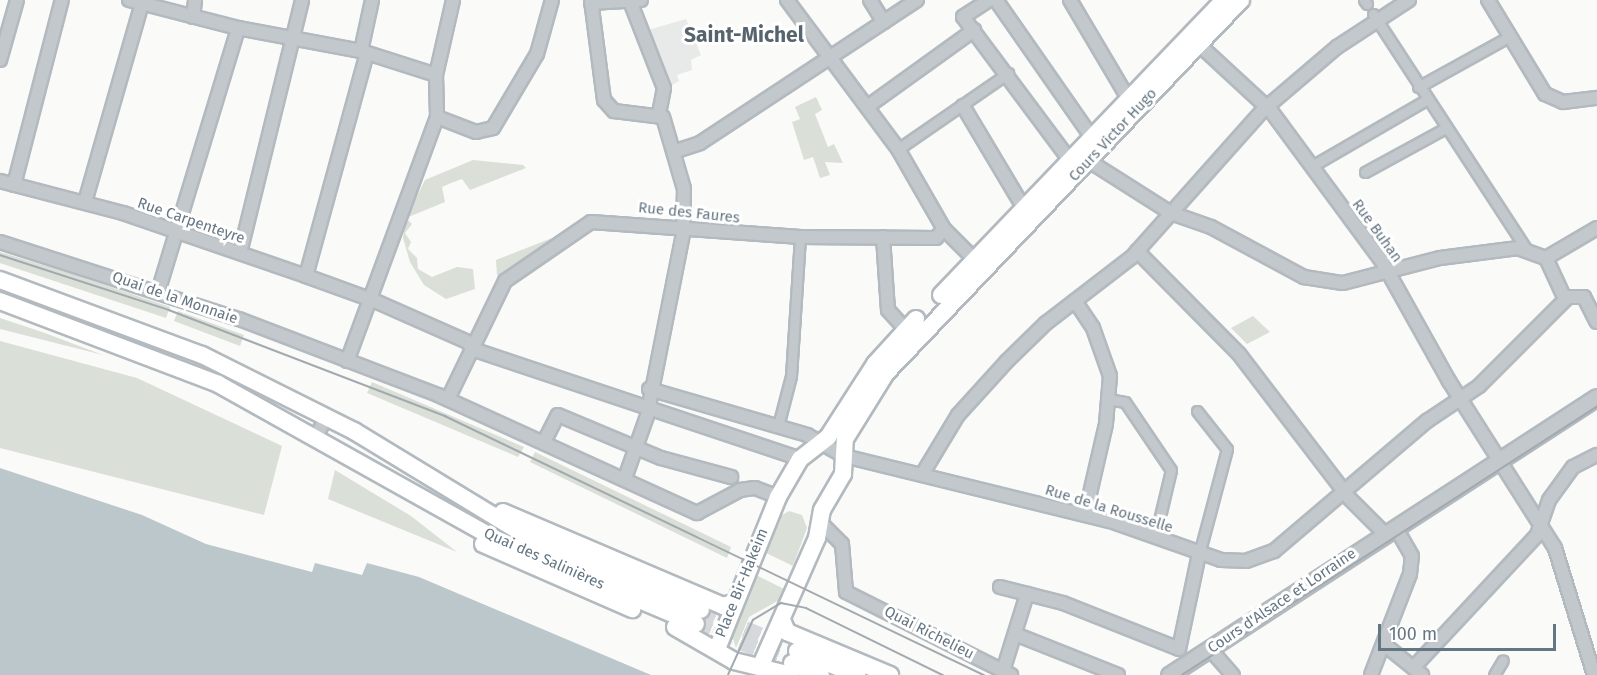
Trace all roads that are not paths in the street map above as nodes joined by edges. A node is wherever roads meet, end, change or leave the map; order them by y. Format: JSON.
{"nodes":[{"id":1,"x":17,"y":0,"type":"edge"},
{"id":2,"x":62,"y":0,"type":"edge"},
{"id":3,"x":129,"y":0,"type":"edge"},
{"id":4,"x":195,"y":0,"type":"edge"},
{"id":5,"x":302,"y":0,"type":"edge"},
{"id":6,"x":372,"y":0,"type":"edge"},
{"id":7,"x":453,"y":0,"type":"edge"},
{"id":8,"x":787,"y":0,"type":"edge"},
{"id":9,"x":870,"y":0,"type":"edge"},
{"id":10,"x":917,"y":0,"type":"edge"},
{"id":11,"x":989,"y":0,"type":"edge"},
{"id":12,"x":996,"y":0,"type":"edge"},
{"id":13,"x":1070,"y":0,"type":"edge"},
{"id":14,"x":1224,"y":0,"type":"edge"},
{"id":15,"x":1241,"y":0,"type":"edge"},
{"id":16,"x":1409,"y":0,"type":"edge"},
{"id":17,"x":1488,"y":0,"type":"edge"},
{"id":18,"x":552,"y":1,"type":"edge"},
{"id":19,"x":635,"y":1,"type":"edge"},
{"id":20,"x":591,"y":2,"type":"edge"},
{"id":21,"x":142,"y":3,"type":"junction"},
{"id":22,"x":193,"y":17,"type":"junction"},
{"id":23,"x":1375,"y":17,"type":"junction"},
{"id":24,"x":884,"y":22,"type":"junction"},
{"id":25,"x":238,"y":28,"type":"junction"},
{"id":26,"x":974,"y":30,"type":"junction"},
{"id":27,"x":297,"y":36,"type":"junction"},
{"id":28,"x":1510,"y":36,"type":"junction"},
{"id":29,"x":1200,"y":40,"type":"junction"},
{"id":30,"x":1183,"y":42,"type":"junction"},
{"id":31,"x":364,"y":52,"type":"junction"},
{"id":32,"x":831,"y":57,"type":"junction"},
{"id":33,"x":0,"y":60,"type":"edge"},
{"id":34,"x":1008,"y":73,"type":"junction"},
{"id":35,"x":438,"y":80,"type":"junction"},
{"id":36,"x":1418,"y":87,"type":"junction"},
{"id":37,"x":1597,"y":98,"type":"edge"},
{"id":38,"x":1426,"y":100,"type":"junction"},
{"id":39,"x":963,"y":106,"type":"junction"},
{"id":40,"x":1133,"y":106,"type":"junction"},
{"id":41,"x":867,"y":107,"type":"junction"},
{"id":42,"x":1267,"y":107,"type":"junction"},
{"id":43,"x":659,"y":113,"type":"junction"},
{"id":44,"x":438,"y":117,"type":"junction"},
{"id":45,"x":1444,"y":129,"type":"junction"},
{"id":46,"x":1093,"y":139,"type":"junction"},
{"id":47,"x":898,"y":149,"type":"junction"},
{"id":48,"x":676,"y":152,"type":"junction"},
{"id":49,"x":1089,"y":161,"type":"junction"},
{"id":50,"x":1071,"y":162,"type":"junction"},
{"id":51,"x":1312,"y":166,"type":"junction"},
{"id":52,"x":1365,"y":172,"type":"dead end"},
{"id":53,"x":0,"y":181,"type":"edge"},
{"id":54,"x":14,"y":185,"type":"junction"},
{"id":55,"x":85,"y":202,"type":"junction"},
{"id":56,"x":1025,"y":210,"type":"junction"},
{"id":57,"x":1171,"y":213,"type":"junction"},
{"id":58,"x":683,"y":226,"type":"junction"},
{"id":59,"x":1596,"y":228,"type":"edge"},
{"id":60,"x":944,"y":229,"type":"junction"},
{"id":61,"x":178,"y":232,"type":"junction"},
{"id":62,"x":800,"y":237,"type":"junction"},
{"id":63,"x":883,"y":237,"type":"junction"},
{"id":64,"x":0,"y":242,"type":"edge"},
{"id":65,"x":1526,"y":249,"type":"junction"},
{"id":66,"x":1137,"y":251,"type":"junction"},
{"id":67,"x":240,"y":254,"type":"junction"},
{"id":68,"x":1546,"y":258,"type":"junction"},
{"id":69,"x":979,"y":264,"type":"junction"},
{"id":70,"x":1388,"y":271,"type":"junction"},
{"id":71,"x":306,"y":276,"type":"junction"},
{"id":72,"x":0,"y":280,"type":"edge"},
{"id":73,"x":158,"y":292,"type":"junction"},
{"id":74,"x":1566,"y":299,"type":"junction"},
{"id":75,"x":370,"y":300,"type":"junction"},
{"id":76,"x":0,"y":301,"type":"edge"},
{"id":77,"x":1075,"y":301,"type":"junction"},
{"id":78,"x":1597,"y":322,"type":"edge"},
{"id":79,"x":906,"y":330,"type":"junction"},
{"id":80,"x":471,"y":349,"type":"junction"},
{"id":81,"x":347,"y":361,"type":"junction"},
{"id":82,"x":649,"y":389,"type":"junction"},
{"id":83,"x":1597,"y":398,"type":"edge"},
{"id":84,"x":448,"y":399,"type":"junction"},
{"id":85,"x":1108,"y":399,"type":"junction"},
{"id":86,"x":1461,"y":399,"type":"junction"},
{"id":87,"x":647,"y":411,"type":"junction"},
{"id":88,"x":1197,"y":411,"type":"dead end"},
{"id":89,"x":326,"y":417,"type":"junction"},
{"id":90,"x":778,"y":426,"type":"junction"},
{"id":91,"x":317,"y":435,"type":"junction"},
{"id":92,"x":544,"y":442,"type":"junction"},
{"id":93,"x":821,"y":442,"type":"junction"},
{"id":94,"x":639,"y":450,"type":"junction"},
{"id":95,"x":1597,"y":455,"type":"edge"},
{"id":96,"x":844,"y":456,"type":"junction"},
{"id":97,"x":800,"y":459,"type":"junction"},
{"id":98,"x":1501,"y":460,"type":"junction"},
{"id":99,"x":1171,"y":470,"type":"junction"},
{"id":100,"x":1182,"y":472,"type":"dead end"},
{"id":101,"x":923,"y":473,"type":"junction"},
{"id":102,"x":625,"y":478,"type":"junction"},
{"id":103,"x":736,"y":483,"type":"junction"},
{"id":104,"x":1344,"y":491,"type":"junction"},
{"id":105,"x":454,"y":492,"type":"junction"},
{"id":106,"x":778,"y":497,"type":"junction"},
{"id":107,"x":443,"y":510,"type":"junction"},
{"id":108,"x":1085,"y":515,"type":"junction"},
{"id":109,"x":820,"y":522,"type":"junction"},
{"id":110,"x":1542,"y":523,"type":"junction"},
{"id":111,"x":1390,"y":531,"type":"junction"},
{"id":112,"x":1155,"y":537,"type":"junction"},
{"id":113,"x":1199,"y":554,"type":"junction"},
{"id":114,"x":1000,"y":587,"type":"dead end"},
{"id":115,"x":1027,"y":594,"type":"junction"},
{"id":116,"x":734,"y":603,"type":"junction"},
{"id":117,"x":782,"y":620,"type":"junction"},
{"id":118,"x":1015,"y":634,"type":"junction"},
{"id":119,"x":1385,"y":645,"type":"junction"},
{"id":120,"x":717,"y":649,"type":"junction"},
{"id":121,"x":1179,"y":649,"type":"junction"},
{"id":122,"x":1210,"y":649,"type":"junction"},
{"id":123,"x":1503,"y":660,"type":"dead end"},
{"id":124,"x":793,"y":663,"type":"edge"},
{"id":125,"x":1188,"y":663,"type":"junction"},
{"id":126,"x":761,"y":666,"type":"junction"},
{"id":127,"x":1418,"y":671,"type":"edge"},
{"id":128,"x":1007,"y":673,"type":"edge"},
{"id":129,"x":821,"y":675,"type":"edge"},
{"id":130,"x":856,"y":675,"type":"edge"},
{"id":131,"x":890,"y":675,"type":"edge"},
{"id":132,"x":1118,"y":675,"type":"edge"},
{"id":133,"x":1169,"y":675,"type":"edge"},
{"id":134,"x":1233,"y":675,"type":"edge"},
{"id":135,"x":1371,"y":675,"type":"edge"},
{"id":136,"x":1494,"y":675,"type":"edge"},
{"id":137,"x":1594,"y":675,"type":"edge"}],
"edges":[{"from":1,"to":33,"type":"street"},
{"from":2,"to":54,"type":"street"},
{"from":3,"to":21,"type":"street"},
{"from":4,"to":22,"type":"street"},
{"from":5,"to":27,"type":"street"},
{"from":6,"to":31,"type":"street"},
{"from":7,"to":35,"type":"street"},
{"from":8,"to":32,"type":"street"},
{"from":9,"to":24,"type":"street"},
{"from":10,"to":24,"type":"street"},
{"from":11,"to":26,"type":"street"},
{"from":12,"to":46,"type":"street"},
{"from":13,"to":40,"type":"street"},
{"from":14,"to":30,"type":"main road","name":"Cours Victor Hugo"},
{"from":15,"to":29,"type":"main road","name":"Cours Victor Hugo"},
{"from":16,"to":23,"type":"street"},
{"from":17,"to":28,"type":"street"},
{"from":18,"to":44,"type":"street"},
{"from":19,"to":20,"type":"street"},
{"from":19,"to":43,"type":"street"},
{"from":20,"to":43,"type":"street"},
{"from":21,"to":22,"type":"street"},
{"from":21,"to":55,"type":"street"},
{"from":22,"to":25,"type":"street"},
{"from":23,"to":36,"type":"street"},
{"from":23,"to":42,"type":"street"},
{"from":24,"to":32,"type":"street"},
{"from":25,"to":27,"type":"street"},
{"from":25,"to":61,"type":"street"},
{"from":26,"to":34,"type":"street"},
{"from":26,"to":41,"type":"street"},
{"from":27,"to":31,"type":"street"},
{"from":27,"to":67,"type":"street"},
{"from":28,"to":36,"type":"street"},
{"from":28,"to":37,"type":"street"},
{"from":29,"to":30,"type":"street"},
{"from":29,"to":40,"type":"main road","name":"Cours Victor Hugo"},
{"from":29,"to":42,"type":"street","name":"Rue Buhan"},
{"from":30,"to":40,"type":"main road","name":"Cours Victor Hugo"},
{"from":31,"to":35,"type":"street"},
{"from":31,"to":71,"type":"street"},
{"from":32,"to":41,"type":"street"},
{"from":32,"to":48,"type":"street"},
{"from":34,"to":39,"type":"street"},
{"from":34,"to":50,"type":"street"},
{"from":35,"to":44,"type":"street"},
{"from":36,"to":38,"type":"street"},
{"from":38,"to":45,"type":"street"},
{"from":38,"to":51,"type":"street"},
{"from":39,"to":47,"type":"street"},
{"from":39,"to":56,"type":"street"},
{"from":40,"to":46,"type":"main road","name":"Cours Victor Hugo"},
{"from":40,"to":49,"type":"main road","name":"Cours Victor Hugo"},
{"from":41,"to":47,"type":"street"},
{"from":42,"to":51,"type":"street","name":"Rue Buhan"},
{"from":42,"to":57,"type":"street"},
{"from":43,"to":48,"type":"street"},
{"from":44,"to":75,"type":"street"},
{"from":45,"to":52,"type":"street"},
{"from":45,"to":65,"type":"street"},
{"from":46,"to":50,"type":"main road","name":"Cours Victor Hugo"},
{"from":47,"to":60,"type":"street"},
{"from":48,"to":58,"type":"street"},
{"from":49,"to":57,"type":"street"},
{"from":49,"to":69,"type":"main road","name":"Cours Victor Hugo"},
{"from":50,"to":56,"type":"main road","name":"Cours Victor Hugo"},
{"from":51,"to":70,"type":"street","name":"Rue Buhan"},
{"from":53,"to":54,"type":"street","name":"Rue Carpenteyre"},
{"from":54,"to":55,"type":"street","name":"Rue Carpenteyre"},
{"from":55,"to":61,"type":"street","name":"Rue Carpenteyre"},
{"from":56,"to":69,"type":"main road","name":"Cours Victor Hugo"},
{"from":57,"to":66,"type":"street"},
{"from":57,"to":70,"type":"street"},
{"from":58,"to":62,"type":"street","name":"Rue des Faures"},
{"from":58,"to":80,"type":"street","name":"Rue des Faures"},
{"from":58,"to":82,"type":"street"},
{"from":59,"to":68,"type":"street"},
{"from":60,"to":63,"type":"street","name":"Rue des Faures"},
{"from":60,"to":69,"type":"street"},
{"from":61,"to":67,"type":"street","name":"Rue Carpenteyre"},
{"from":61,"to":73,"type":"street"},
{"from":62,"to":63,"type":"street","name":"Rue des Faures"},
{"from":62,"to":90,"type":"street"},
{"from":63,"to":79,"type":"street"},
{"from":64,"to":73,"type":"street","name":"Quai de la Monnaie"},
{"from":65,"to":68,"type":"street"},
{"from":65,"to":70,"type":"street"},
{"from":66,"to":77,"type":"street"},
{"from":66,"to":104,"type":"street"},
{"from":67,"to":71,"type":"street","name":"Rue Carpenteyre"},
{"from":68,"to":74,"type":"street"},
{"from":69,"to":79,"type":"main road","name":"Cours Victor Hugo"},
{"from":69,"to":96,"type":"main road","name":"Cours Victor Hugo"},
{"from":70,"to":86,"type":"street","name":"Rue Buhan"},
{"from":71,"to":75,"type":"street","name":"Rue Carpenteyre"},
{"from":72,"to":89,"type":"main road"},
{"from":73,"to":81,"type":"street","name":"Quai de la Monnaie"},
{"from":74,"to":78,"type":"street"},
{"from":74,"to":86,"type":"street","name":"Rue de la Rousselle"},
{"from":75,"to":80,"type":"street","name":"Rue Carpenteyre"},
{"from":75,"to":81,"type":"street"},
{"from":76,"to":91,"type":"main road"},
{"from":77,"to":85,"type":"street"},
{"from":77,"to":101,"type":"street"},
{"from":79,"to":93,"type":"main road","name":"Cours Victor Hugo"},
{"from":80,"to":84,"type":"street","name":"Rue des Faures"},
{"from":80,"to":87,"type":"street","name":"Rue Carpenteyre"},
{"from":81,"to":84,"type":"street","name":"Quai de la Monnaie"},
{"from":82,"to":87,"type":"street"},
{"from":82,"to":90,"type":"street","name":"Rue de la Rousselle"},
{"from":83,"to":98,"type":"street","name":"Cours d'Alsace et Lorraine"},
{"from":84,"to":92,"type":"street"},
{"from":85,"to":99,"type":"street"},
{"from":85,"to":108,"type":"street"},
{"from":86,"to":98,"type":"street","name":"Rue Buhan"},
{"from":86,"to":104,"type":"street","name":"Rue de la Rousselle"},
{"from":87,"to":94,"type":"street"},
{"from":87,"to":97,"type":"street","name":"Rue Carpenteyre"},
{"from":88,"to":113,"type":"street"},
{"from":89,"to":91,"type":"street"},
{"from":89,"to":105,"type":"main road","name":"Quai des Salinières"},
{"from":90,"to":93,"type":"street","name":"Rue de la Rousselle"},
{"from":91,"to":107,"type":"main road","name":"Quai des Salinières"},
{"from":92,"to":94,"type":"street"},
{"from":92,"to":102,"type":"street"},
{"from":93,"to":96,"type":"street","name":"Rue de la Rousselle"},
{"from":93,"to":97,"type":"main road","name":"Cours Victor Hugo"},
{"from":94,"to":102,"type":"street"},
{"from":94,"to":103,"type":"street"},
{"from":95,"to":110,"type":"street"},
{"from":96,"to":101,"type":"street","name":"Rue de la Rousselle"},
{"from":96,"to":109,"type":"main road","name":"Cours Victor Hugo"},
{"from":97,"to":106,"type":"main road","name":"Cours Victor Hugo"},
{"from":98,"to":110,"type":"street","name":"Rue Buhan"},
{"from":98,"to":111,"type":"street","name":"Cours d'Alsace et Lorraine"},
{"from":99,"to":100,"type":"street"},
{"from":99,"to":112,"type":"street"},
{"from":101,"to":108,"type":"street","name":"Rue de la Rousselle"},
{"from":102,"to":103,"type":"street"},
{"from":103,"to":106,"type":"street"},
{"from":104,"to":111,"type":"street"},
{"from":104,"to":113,"type":"street","name":"Rue de la Rousselle"},
{"from":105,"to":107,"type":"main road","name":"Quai des Salinières"},
{"from":105,"to":116,"type":"main road"},
{"from":106,"to":116,"type":"main road","name":"Place Bir-Hakeim"},
{"from":107,"to":120,"type":"main road"},
{"from":108,"to":112,"type":"street","name":"Rue de la Rousselle"},
{"from":109,"to":117,"type":"main road"},
{"from":109,"to":128,"type":"street","name":"Quai Richelieu"},
{"from":110,"to":127,"type":"street"},
{"from":110,"to":137,"type":"street","name":"Rue Buhan"},
{"from":111,"to":119,"type":"street"},
{"from":111,"to":122,"type":"street","name":"Cours d'Alsace et Lorraine"},
{"from":112,"to":113,"type":"street","name":"Rue de la Rousselle"},
{"from":113,"to":121,"type":"street"},
{"from":114,"to":115,"type":"street"},
{"from":115,"to":118,"type":"street"},
{"from":115,"to":121,"type":"street"},
{"from":116,"to":120,"type":"main road","name":"Place Bir-Hakeim"},
{"from":117,"to":126,"type":"main road"},
{"from":117,"to":131,"type":"main road"},
{"from":118,"to":128,"type":"street"},
{"from":118,"to":132,"type":"street"},
{"from":119,"to":127,"type":"street"},
{"from":119,"to":135,"type":"street"},
{"from":120,"to":126,"type":"main road","name":"Place Bir-Hakeim"},
{"from":121,"to":125,"type":"street"},
{"from":122,"to":125,"type":"street","name":"Cours d'Alsace et Lorraine"},
{"from":122,"to":134,"type":"street"},
{"from":123,"to":136,"type":"street"},
{"from":124,"to":126,"type":"main road","name":"Place Bir-Hakeim"},
{"from":124,"to":129,"type":"main road"},
{"from":124,"to":130,"type":"main road"},
{"from":125,"to":133,"type":"street","name":"Cours d'Alsace et Lorraine"}]}
